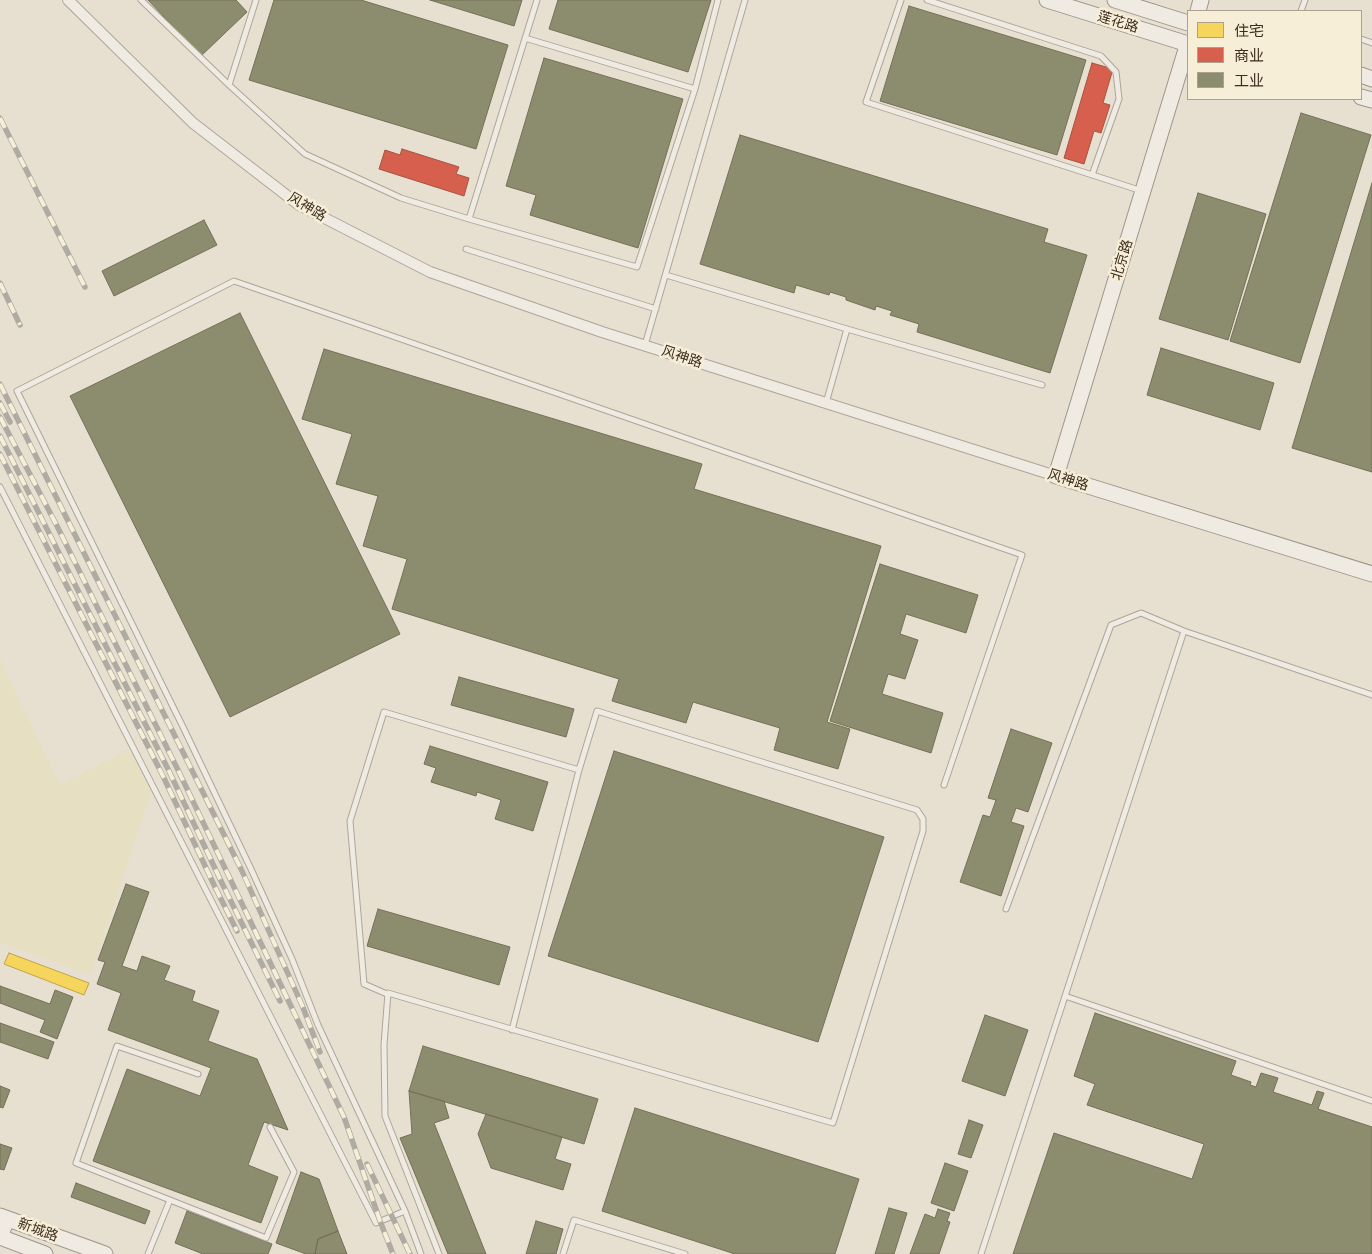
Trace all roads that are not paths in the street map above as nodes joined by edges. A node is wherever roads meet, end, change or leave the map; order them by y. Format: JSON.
{"nodes":[{"id":1,"x":68,"y":0,"type":"edge"},
{"id":2,"x":141,"y":0,"type":"edge"},
{"id":3,"x":256,"y":0,"type":"edge"},
{"id":4,"x":537,"y":0,"type":"edge"},
{"id":5,"x":718,"y":0,"type":"edge"},
{"id":6,"x":745,"y":0,"type":"edge"},
{"id":7,"x":901,"y":0,"type":"edge"},
{"id":8,"x":927,"y":0,"type":"edge"},
{"id":9,"x":1047,"y":0,"type":"edge"},
{"id":10,"x":1115,"y":0,"type":"edge"},
{"id":11,"x":1187,"y":23,"type":"edge"},
{"id":12,"x":526,"y":38,"type":"junction"},
{"id":13,"x":1187,"y":44,"type":"edge"},
{"id":14,"x":1187,"y":47,"type":"edge"},
{"id":15,"x":228,"y":85,"type":"junction"},
{"id":16,"x":695,"y":89,"type":"junction"},
{"id":17,"x":1092,"y":175,"type":"junction"},
{"id":18,"x":1143,"y":191,"type":"junction"},
{"id":19,"x":469,"y":219,"type":"junction"},
{"id":20,"x":466,"y":249,"type":"dead end"},
{"id":21,"x":666,"y":275,"type":"junction"},
{"id":22,"x":656,"y":309,"type":"junction"},
{"id":23,"x":847,"y":329,"type":"junction"},
{"id":24,"x":645,"y":346,"type":"junction"},
{"id":25,"x":1042,"y":384,"type":"dead end"},
{"id":26,"x":826,"y":403,"type":"junction"},
{"id":27,"x":1056,"y":476,"type":"junction"},
{"id":28,"x":0,"y":487,"type":"edge"},
{"id":29,"x":1372,"y":574,"type":"edge"},
{"id":30,"x":1184,"y":631,"type":"junction"},
{"id":31,"x":1372,"y":695,"type":"edge"},
{"id":32,"x":579,"y":770,"type":"junction"},
{"id":33,"x":944,"y":785,"type":"dead end"},
{"id":34,"x":1006,"y":909,"type":"dead end"},
{"id":35,"x":387,"y":994,"type":"junction"},
{"id":36,"x":1065,"y":996,"type":"junction"},
{"id":37,"x":512,"y":1030,"type":"junction"},
{"id":38,"x":198,"y":1074,"type":"dead end"},
{"id":39,"x":1372,"y":1101,"type":"edge"},
{"id":40,"x":270,"y":1127,"type":"dead end"},
{"id":41,"x":170,"y":1200,"type":"junction"},
{"id":42,"x":405,"y":1211,"type":"junction"},
{"id":43,"x":3,"y":1217,"type":"edge"},
{"id":44,"x":0,"y":1237,"type":"edge"},
{"id":45,"x":45,"y":1254,"type":"edge"},
{"id":46,"x":105,"y":1254,"type":"edge"},
{"id":47,"x":148,"y":1254,"type":"edge"},
{"id":48,"x":421,"y":1254,"type":"edge"},
{"id":49,"x":439,"y":1254,"type":"edge"},
{"id":50,"x":564,"y":1254,"type":"edge"},
{"id":51,"x":685,"y":1254,"type":"edge"},
{"id":52,"x":981,"y":1254,"type":"edge"}],
"edges":[{"from":1,"to":24,"type":"street","name":"风神路"},
{"from":2,"to":15,"type":"lane"},
{"from":3,"to":15,"type":"lane"},
{"from":4,"to":12,"type":"lane"},
{"from":5,"to":16,"type":"lane"},
{"from":6,"to":21,"type":"lane"},
{"from":7,"to":17,"type":"lane"},
{"from":8,"to":17,"type":"lane"},
{"from":9,"to":13,"type":"street","name":"莲花路"},
{"from":10,"to":11,"type":"street","name":"莲花路"},
{"from":12,"to":16,"type":"lane"},
{"from":12,"to":19,"type":"lane"},
{"from":14,"to":18,"type":"street","name":"北京路"},
{"from":15,"to":19,"type":"lane"},
{"from":16,"to":19,"type":"lane"},
{"from":17,"to":18,"type":"lane"},
{"from":18,"to":27,"type":"street","name":"北京路"},
{"from":20,"to":22,"type":"lane"},
{"from":21,"to":22,"type":"lane"},
{"from":21,"to":23,"type":"lane"},
{"from":22,"to":24,"type":"lane"},
{"from":23,"to":25,"type":"lane"},
{"from":23,"to":26,"type":"lane"},
{"from":24,"to":26,"type":"street","name":"风神路"},
{"from":26,"to":27,"type":"street","name":"风神路"},
{"from":27,"to":29,"type":"street","name":"风神路"},
{"from":28,"to":42,"type":"lane"},
{"from":30,"to":31,"type":"lane"},
{"from":30,"to":34,"type":"lane"},
{"from":30,"to":36,"type":"lane"},
{"from":32,"to":35,"type":"lane"},
{"from":32,"to":37,"type":"lane"},
{"from":32,"to":37,"type":"lane"},
{"from":33,"to":42,"type":"lane"},
{"from":35,"to":37,"type":"lane"},
{"from":35,"to":49,"type":"lane"},
{"from":36,"to":39,"type":"lane"},
{"from":36,"to":52,"type":"lane"},
{"from":38,"to":41,"type":"lane"},
{"from":40,"to":41,"type":"lane"},
{"from":41,"to":47,"type":"lane"},
{"from":42,"to":48,"type":"lane"},
{"from":43,"to":44,"type":"street"},
{"from":43,"to":46,"type":"street","name":"新城路"},
{"from":44,"to":45,"type":"street","name":"新城路"},
{"from":50,"to":51,"type":"lane"}]}
